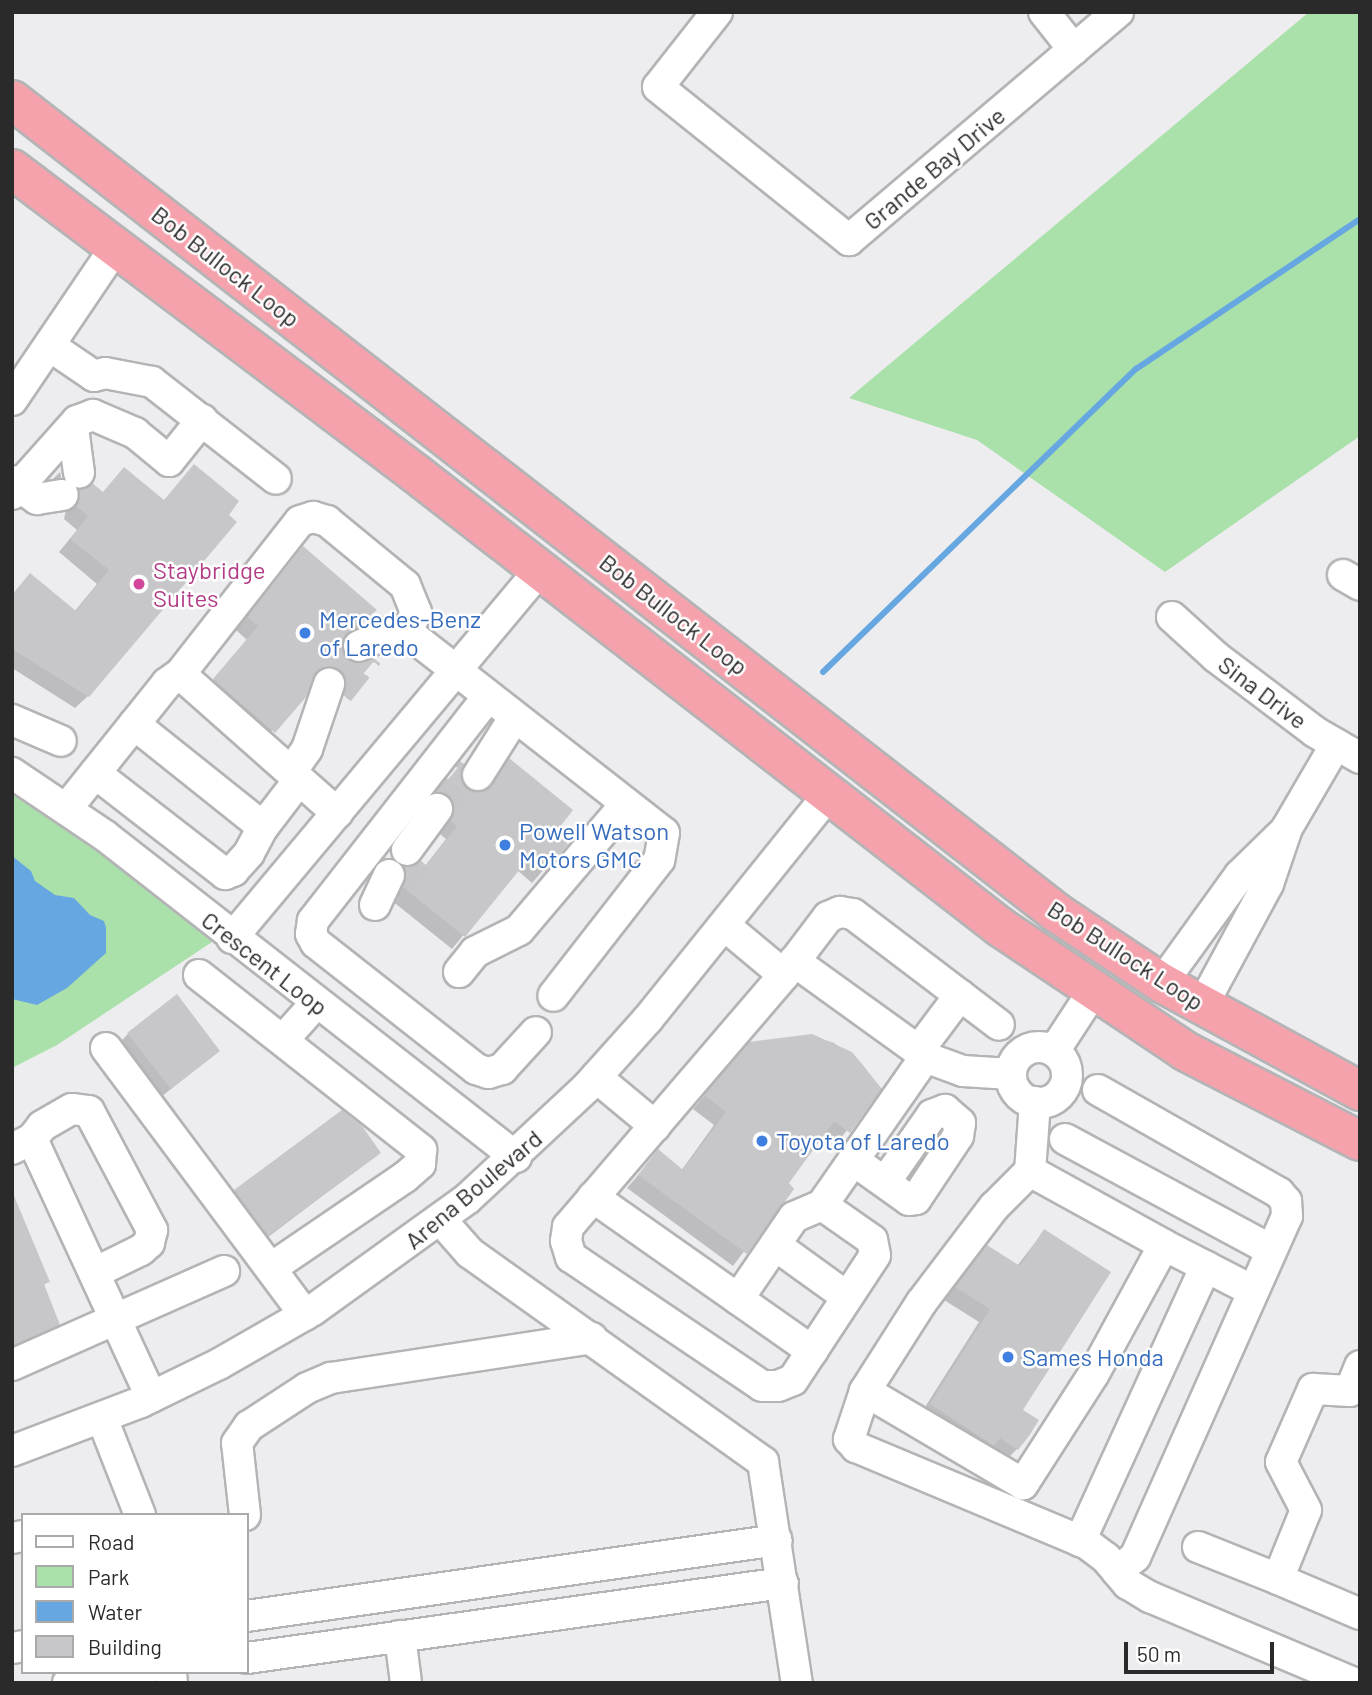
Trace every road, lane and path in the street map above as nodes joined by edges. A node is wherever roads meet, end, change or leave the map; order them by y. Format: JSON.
{"nodes":[{"id":1,"x":717,"y":12,"type":"edge"},
{"id":2,"x":1044,"y":12,"type":"edge"},
{"id":3,"x":1118,"y":12,"type":"edge"},
{"id":4,"x":1074,"y":50,"type":"junction"},
{"id":5,"x":12,"y":100,"type":"edge"},
{"id":6,"x":12,"y":169,"type":"edge"},
{"id":7,"x":115,"y":248,"type":"junction"},
{"id":8,"x":50,"y":346,"type":"junction"},
{"id":9,"x":94,"y":376,"type":"junction"},
{"id":10,"x":12,"y":400,"type":"edge"},
{"id":11,"x":202,"y":420,"type":"junction"},
{"id":12,"x":83,"y":422,"type":"junction"},
{"id":13,"x":276,"y":479,"type":"dead end"},
{"id":14,"x":14,"y":488,"type":"edge"},
{"id":15,"x":540,"y":570,"type":"junction"},
{"id":16,"x":1172,"y":617,"type":"dead end"},
{"id":17,"x":407,"y":632,"type":"junction"},
{"id":18,"x":367,"y":647,"type":"tunnel mouth"},
{"id":19,"x":455,"y":673,"type":"junction"},
{"id":20,"x":180,"y":674,"type":"junction"},
{"id":21,"x":328,"y":697,"type":"tunnel mouth"},
{"id":22,"x":487,"y":698,"type":"junction"},
{"id":23,"x":514,"y":718,"type":"junction"},
{"id":24,"x":12,"y":720,"type":"edge"},
{"id":25,"x":134,"y":724,"type":"junction"},
{"id":26,"x":61,"y":741,"type":"dead end"},
{"id":27,"x":1348,"y":751,"type":"edge"},
{"id":28,"x":477,"y":766,"type":"tunnel mouth"},
{"id":29,"x":12,"y":773,"type":"edge"},
{"id":30,"x":94,"y":773,"type":"junction"},
{"id":31,"x":295,"y":776,"type":"junction"},
{"id":32,"x":829,"y":794,"type":"junction"},
{"id":33,"x":626,"y":804,"type":"junction"},
{"id":34,"x":66,"y":808,"type":"junction"},
{"id":35,"x":337,"y":813,"type":"junction"},
{"id":36,"x":442,"y":813,"type":"tunnel mouth"},
{"id":37,"x":263,"y":828,"type":"junction"},
{"id":38,"x":1287,"y":828,"type":"junction"},
{"id":39,"x":412,"y":854,"type":"tunnel mouth"},
{"id":40,"x":724,"y":925,"type":"junction"},
{"id":41,"x":232,"y":938,"type":"junction"},
{"id":42,"x":789,"y":968,"type":"junction"},
{"id":43,"x":459,"y":972,"type":"dead end"},
{"id":44,"x":199,"y":975,"type":"dead end"},
{"id":45,"x":1162,"y":983,"type":"junction"},
{"id":46,"x":1093,"y":993,"type":"junction"},
{"id":47,"x":960,"y":995,"type":"junction"},
{"id":48,"x":553,"y":996,"type":"dead end"},
{"id":49,"x":316,"y":1003,"type":"junction"},
{"id":50,"x":1202,"y":1006,"type":"junction"},
{"id":51,"x":999,"y":1025,"type":"dead end"},
{"id":52,"x":536,"y":1032,"type":"dead end"},
{"id":53,"x":284,"y":1041,"type":"junction"},
{"id":54,"x":106,"y":1048,"type":"dead end"},
{"id":55,"x":1054,"y":1051,"type":"junction"},
{"id":56,"x":922,"y":1054,"type":"junction"},
{"id":57,"x":1011,"y":1074,"type":"junction"},
{"id":58,"x":596,"y":1077,"type":"junction"},
{"id":59,"x":1098,"y":1090,"type":"dead end"},
{"id":60,"x":1360,"y":1091,"type":"edge"},
{"id":61,"x":1035,"y":1102,"type":"junction"},
{"id":62,"x":655,"y":1126,"type":"junction"},
{"id":63,"x":1066,"y":1139,"type":"dead end"},
{"id":64,"x":1360,"y":1141,"type":"edge"},
{"id":65,"x":22,"y":1144,"type":"edge"},
{"id":66,"x":516,"y":1157,"type":"junction"},
{"id":67,"x":853,"y":1160,"type":"junction"},
{"id":68,"x":1030,"y":1171,"type":"junction"},
{"id":69,"x":885,"y":1182,"type":"dead end"},
{"id":70,"x":593,"y":1197,"type":"junction"},
{"id":71,"x":822,"y":1205,"type":"junction"},
{"id":72,"x":440,"y":1219,"type":"junction"},
{"id":73,"x":775,"y":1245,"type":"junction"},
{"id":74,"x":1164,"y":1245,"type":"junction"},
{"id":75,"x":1271,"y":1250,"type":"junction"},
{"id":76,"x":1206,"y":1266,"type":"junction"},
{"id":77,"x":271,"y":1268,"type":"junction"},
{"id":78,"x":225,"y":1271,"type":"dead end"},
{"id":79,"x":93,"y":1273,"type":"junction"},
{"id":80,"x":1253,"y":1291,"type":"junction"},
{"id":81,"x":847,"y":1297,"type":"junction"},
{"id":82,"x":737,"y":1298,"type":"junction"},
{"id":83,"x":305,"y":1315,"type":"junction"},
{"id":84,"x":116,"y":1321,"type":"junction"},
{"id":85,"x":592,"y":1338,"type":"junction"},
{"id":86,"x":812,"y":1351,"type":"junction"},
{"id":87,"x":12,"y":1365,"type":"edge"},
{"id":88,"x":1360,"y":1366,"type":"edge"},
{"id":89,"x":866,"y":1391,"type":"junction"},
{"id":90,"x":151,"y":1397,"type":"junction"},
{"id":91,"x":102,"y":1418,"type":"junction"},
{"id":92,"x":12,"y":1451,"type":"edge"},
{"id":93,"x":1023,"y":1483,"type":"junction"},
{"id":94,"x":139,"y":1513,"type":"edge"},
{"id":95,"x":245,"y":1513,"type":"edge"},
{"id":96,"x":1013,"y":1516,"type":"junction"},
{"id":97,"x":777,"y":1540,"type":"junction"},
{"id":98,"x":1080,"y":1541,"type":"junction"},
{"id":99,"x":1198,"y":1546,"type":"dead end"},
{"id":100,"x":1117,"y":1571,"type":"junction"},
{"id":101,"x":1278,"y":1578,"type":"junction"},
{"id":102,"x":783,"y":1583,"type":"junction"},
{"id":103,"x":448,"y":1587,"type":"junction"},
{"id":104,"x":1360,"y":1614,"type":"edge"},
{"id":105,"x":248,"y":1616,"type":"edge"},
{"id":106,"x":454,"y":1629,"type":"junction"},
{"id":107,"x":400,"y":1636,"type":"junction"},
{"id":108,"x":248,"y":1658,"type":"edge"},
{"id":109,"x":130,"y":1674,"type":"edge"},
{"id":110,"x":68,"y":1683,"type":"edge"},
{"id":111,"x":406,"y":1683,"type":"edge"},
{"id":112,"x":797,"y":1683,"type":"edge"},
{"id":113,"x":1354,"y":1683,"type":"edge"}],
"edges":[{"from":1,"to":4,"type":"street","name":"Grande Bay Drive"},
{"from":2,"to":4,"type":"street"},
{"from":3,"to":4,"type":"street","name":"Grande Bay Drive"},
{"from":5,"to":45,"type":"highway","name":"Bob Bullock Loop"},
{"from":6,"to":7,"type":"highway","name":"Bob Bullock Loop"},
{"from":7,"to":8,"type":"street"},
{"from":7,"to":15,"type":"highway","name":"Bob Bullock Loop"},
{"from":8,"to":9,"type":"street"},
{"from":8,"to":10,"type":"street"},
{"from":9,"to":11,"type":"street"},
{"from":9,"to":12,"type":"street"},
{"from":11,"to":12,"type":"street"},
{"from":11,"to":13,"type":"street"},
{"from":12,"to":14,"type":"street"},
{"from":12,"to":14,"type":"street"},
{"from":15,"to":19,"type":"street"},
{"from":15,"to":32,"type":"highway","name":"Bob Bullock Loop"},
{"from":16,"to":27,"type":"street","name":"Sina Drive"},
{"from":17,"to":18,"type":"street"},
{"from":17,"to":19,"type":"street"},
{"from":17,"to":20,"type":"street"},
{"from":19,"to":22,"type":"street"},
{"from":19,"to":35,"type":"street"},
{"from":20,"to":25,"type":"street"},
{"from":20,"to":31,"type":"street"},
{"from":21,"to":31,"type":"street"},
{"from":22,"to":23,"type":"street"},
{"from":22,"to":52,"type":"street"},
{"from":23,"to":28,"type":"street"},
{"from":23,"to":33,"type":"street"},
{"from":24,"to":26,"type":"street"},
{"from":25,"to":30,"type":"street"},
{"from":25,"to":37,"type":"street"},
{"from":27,"to":38,"type":"street"},
{"from":29,"to":34,"type":"street","name":"Crescent Loop"},
{"from":30,"to":34,"type":"street"},
{"from":30,"to":37,"type":"street"},
{"from":31,"to":35,"type":"street"},
{"from":31,"to":37,"type":"street"},
{"from":32,"to":40,"type":"street","name":"Arena Boulevard"},
{"from":32,"to":46,"type":"highway","name":"Bob Bullock Loop"},
{"from":33,"to":43,"type":"street"},
{"from":33,"to":48,"type":"street"},
{"from":34,"to":41,"type":"street","name":"Crescent Loop"},
{"from":35,"to":41,"type":"street"},
{"from":36,"to":39,"type":"street"},
{"from":38,"to":45,"type":"street"},
{"from":38,"to":50,"type":"street"},
{"from":40,"to":42,"type":"street"},
{"from":40,"to":58,"type":"street","name":"Arena Boulevard"},
{"from":41,"to":49,"type":"street","name":"Crescent Loop"},
{"from":42,"to":47,"type":"street"},
{"from":42,"to":56,"type":"street"},
{"from":42,"to":62,"type":"street"},
{"from":44,"to":53,"type":"street"},
{"from":45,"to":50,"type":"highway","name":"Bob Bullock Loop"},
{"from":46,"to":55,"type":"street"},
{"from":46,"to":64,"type":"highway","name":"Bob Bullock Loop"},
{"from":47,"to":51,"type":"street"},
{"from":47,"to":56,"type":"street"},
{"from":49,"to":53,"type":"street"},
{"from":49,"to":66,"type":"street","name":"Crescent Loop"},
{"from":50,"to":60,"type":"highway","name":"Bob Bullock Loop"},
{"from":53,"to":77,"type":"street"},
{"from":54,"to":77,"type":"street"},
{"from":55,"to":57,"type":"street"},
{"from":55,"to":61,"type":"street"},
{"from":56,"to":57,"type":"street"},
{"from":56,"to":67,"type":"street"},
{"from":57,"to":61,"type":"street"},
{"from":58,"to":62,"type":"street"},
{"from":58,"to":66,"type":"street","name":"Arena Boulevard"},
{"from":59,"to":75,"type":"street"},
{"from":61,"to":68,"type":"street"},
{"from":62,"to":70,"type":"street"},
{"from":63,"to":75,"type":"street"},
{"from":65,"to":79,"type":"street"},
{"from":65,"to":79,"type":"street"},
{"from":66,"to":72,"type":"street","name":"Arena Boulevard"},
{"from":67,"to":69,"type":"street"},
{"from":67,"to":71,"type":"street"},
{"from":68,"to":74,"type":"street"},
{"from":68,"to":89,"type":"street"},
{"from":70,"to":82,"type":"street"},
{"from":70,"to":86,"type":"street"},
{"from":71,"to":73,"type":"street"},
{"from":71,"to":81,"type":"street"},
{"from":72,"to":83,"type":"street","name":"Arena Boulevard"},
{"from":72,"to":85,"type":"street"},
{"from":73,"to":81,"type":"street"},
{"from":73,"to":82,"type":"street"},
{"from":74,"to":76,"type":"street"},
{"from":74,"to":93,"type":"street"},
{"from":75,"to":80,"type":"street"},
{"from":76,"to":80,"type":"street"},
{"from":76,"to":98,"type":"street"},
{"from":77,"to":83,"type":"street"},
{"from":78,"to":84,"type":"street"},
{"from":79,"to":84,"type":"street"},
{"from":80,"to":100,"type":"street"},
{"from":81,"to":86,"type":"street"},
{"from":82,"to":86,"type":"street"},
{"from":83,"to":90,"type":"street","name":"Arena Boulevard"},
{"from":84,"to":87,"type":"street"},
{"from":84,"to":90,"type":"street"},
{"from":85,"to":95,"type":"street"},
{"from":85,"to":97,"type":"street"},
{"from":88,"to":101,"type":"street"},
{"from":89,"to":93,"type":"street"},
{"from":89,"to":96,"type":"street"},
{"from":90,"to":91,"type":"street","name":"Arena Boulevard"},
{"from":91,"to":92,"type":"street","name":"Arena Boulevard"},
{"from":91,"to":94,"type":"street"},
{"from":93,"to":96,"type":"street"},
{"from":96,"to":98,"type":"street"},
{"from":97,"to":102,"type":"street"},
{"from":97,"to":103,"type":"street"},
{"from":98,"to":100,"type":"street"},
{"from":99,"to":101,"type":"street"},
{"from":100,"to":113,"type":"street"},
{"from":101,"to":104,"type":"street"},
{"from":102,"to":106,"type":"street"},
{"from":102,"to":112,"type":"street"},
{"from":103,"to":105,"type":"street"},
{"from":103,"to":106,"type":"street"},
{"from":106,"to":107,"type":"street"},
{"from":107,"to":108,"type":"street"},
{"from":107,"to":111,"type":"street"},
{"from":109,"to":110,"type":"street"}]}
